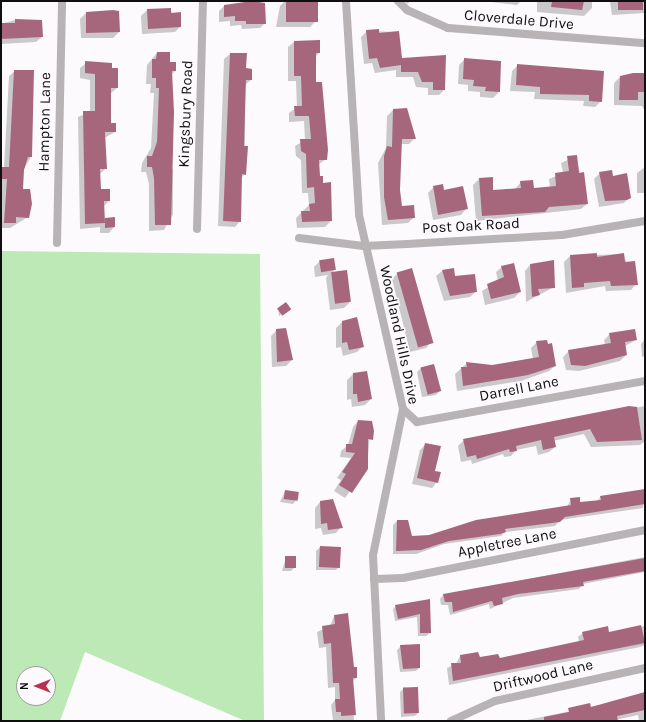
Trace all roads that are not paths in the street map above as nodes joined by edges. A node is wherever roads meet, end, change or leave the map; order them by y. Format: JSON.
{"nodes":[{"id":1,"x":62,"y":1,"type":"edge"},
{"id":2,"x":203,"y":1,"type":"edge"},
{"id":3,"x":346,"y":1,"type":"edge"},
{"id":4,"x":398,"y":1,"type":"edge"},
{"id":5,"x":645,"y":44,"type":"edge"},
{"id":6,"x":645,"y":221,"type":"edge"},
{"id":7,"x":197,"y":229,"type":"dead end"},
{"id":8,"x":299,"y":238,"type":"dead end"},
{"id":9,"x":57,"y":243,"type":"dead end"},
{"id":10,"x":364,"y":246,"type":"junction"},
{"id":11,"x":645,"y":381,"type":"edge"},
{"id":12,"x":403,"y":409,"type":"junction"},
{"id":13,"x":645,"y":530,"type":"edge"},
{"id":14,"x":374,"y":579,"type":"junction"},
{"id":15,"x":645,"y":668,"type":"edge"},
{"id":16,"x":382,"y":721,"type":"edge"},
{"id":17,"x":451,"y":721,"type":"edge"}],
"edges":[{"from":1,"to":9,"type":"street","name":"Hampton Lane"},
{"from":2,"to":7,"type":"street","name":"Kingsbury Road"},
{"from":3,"to":10,"type":"street","name":"Woodland Hills Drive"},
{"from":4,"to":5,"type":"street","name":"Cloverdale Drive"},
{"from":6,"to":10,"type":"street","name":"Post Oak Road"},
{"from":8,"to":10,"type":"street","name":"Post Oak Road"},
{"from":10,"to":12,"type":"street","name":"Woodland Hills Drive"},
{"from":11,"to":12,"type":"street","name":"Darrell Lane"},
{"from":12,"to":14,"type":"street","name":"Woodland Hills Drive"},
{"from":13,"to":14,"type":"street","name":"Appletree Lane"},
{"from":14,"to":16,"type":"street","name":"Woodland Hills Drive"},
{"from":15,"to":17,"type":"street","name":"Driftwood Lane"}]}
